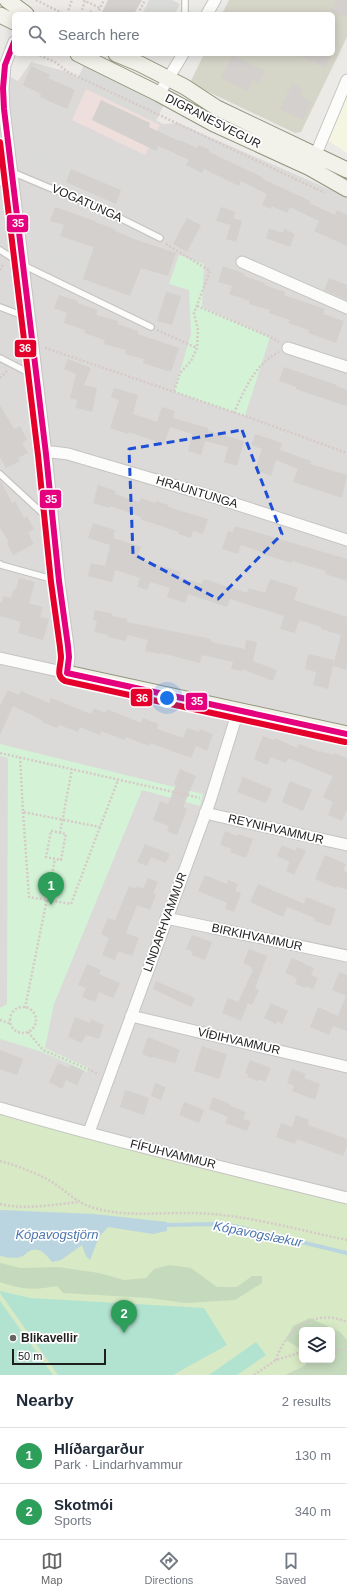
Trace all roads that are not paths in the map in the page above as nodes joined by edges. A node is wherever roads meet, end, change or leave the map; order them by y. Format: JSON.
{"nodes":[{"id":1,"x":7,"y":0,"type":"edge"},
{"id":2,"x":185,"y":0,"type":"edge"},
{"id":3,"x":215,"y":0,"type":"edge"},
{"id":4,"x":23,"y":12,"type":"edge"},
{"id":5,"x":185,"y":12,"type":"edge"},
{"id":6,"x":207,"y":12,"type":"edge"},
{"id":7,"x":0,"y":15,"type":"edge"},
{"id":8,"x":12,"y":21,"type":"edge"},
{"id":9,"x":12,"y":47,"type":"edge"},
{"id":10,"x":82,"y":56,"type":"edge"},
{"id":11,"x":120,"y":56,"type":"edge"},
{"id":12,"x":182,"y":56,"type":"edge"},
{"id":13,"x":169,"y":78,"type":"junction"},
{"id":14,"x":347,"y":80,"type":"edge"},
{"id":15,"x":159,"y":94,"type":"junction"},
{"id":16,"x":313,"y":161,"type":"junction"},
{"id":17,"x":347,"y":170,"type":"edge"},
{"id":18,"x":12,"y":172,"type":"junction"},
{"id":19,"x":0,"y":182,"type":"edge"},
{"id":20,"x":347,"y":189,"type":"edge"},
{"id":21,"x":15,"y":190,"type":"junction"},
{"id":22,"x":160,"y":238,"type":"road end"},
{"id":23,"x":0,"y":250,"type":"edge"},
{"id":24,"x":242,"y":262,"type":"dead end"},
{"id":25,"x":23,"y":265,"type":"junction"},
{"id":26,"x":0,"y":306,"type":"edge"},
{"id":27,"x":347,"y":308,"type":"edge"},
{"id":28,"x":29,"y":318,"type":"junction"},
{"id":29,"x":151,"y":327,"type":"road end"},
{"id":30,"x":288,"y":348,"type":"road end"},
{"id":31,"x":0,"y":358,"type":"edge"},
{"id":32,"x":347,"y":366,"type":"edge"},
{"id":33,"x":37,"y":377,"type":"junction"},
{"id":34,"x":46,"y":454,"type":"junction"},
{"id":35,"x":0,"y":474,"type":"edge"},
{"id":36,"x":53,"y":524,"type":"junction"},
{"id":37,"x":347,"y":540,"type":"edge"},
{"id":38,"x":0,"y":564,"type":"edge"},
{"id":39,"x":59,"y":581,"type":"junction"},
{"id":40,"x":0,"y":658,"type":"edge"},
{"id":41,"x":67,"y":673,"type":"junction"},
{"id":42,"x":238,"y":711,"type":"junction"},
{"id":43,"x":347,"y":734,"type":"edge"},
{"id":44,"x":204,"y":813,"type":"junction"},
{"id":45,"x":347,"y":845,"type":"edge"},
{"id":46,"x":166,"y":918,"type":"junction"},
{"id":47,"x":347,"y":956,"type":"edge"},
{"id":48,"x":131,"y":1016,"type":"junction"},
{"id":49,"x":347,"y":1067,"type":"edge"},
{"id":50,"x":0,"y":1108,"type":"edge"},
{"id":51,"x":89,"y":1132,"type":"junction"},
{"id":52,"x":347,"y":1198,"type":"edge"}],
"edges":[{"from":1,"to":4,"type":"street"},
{"from":2,"to":5,"type":"lane"},
{"from":3,"to":6,"type":"street"},
{"from":7,"to":8,"type":"street"},
{"from":9,"to":18,"type":"street"},
{"from":10,"to":15,"type":"street","name":"DIGRANESVEGUR"},
{"from":11,"to":13,"type":"street","name":"DIGRANESVEGUR"},
{"from":12,"to":13,"type":"street"},
{"from":13,"to":15,"type":"street"},
{"from":13,"to":16,"type":"street","name":"DIGRANESVEGUR"},
{"from":14,"to":16,"type":"street"},
{"from":15,"to":16,"type":"street","name":"DIGRANESVEGUR"},
{"from":16,"to":17,"type":"street","name":"DIGRANESVEGUR"},
{"from":16,"to":20,"type":"street","name":"DIGRANESVEGUR"},
{"from":18,"to":21,"type":"street"},
{"from":18,"to":22,"type":"lane","name":"VOGATUNGA"},
{"from":19,"to":21,"type":"lane"},
{"from":21,"to":25,"type":"street"},
{"from":23,"to":25,"type":"lane"},
{"from":24,"to":27,"type":"street"},
{"from":25,"to":28,"type":"street"},
{"from":25,"to":29,"type":"lane"},
{"from":26,"to":28,"type":"lane"},
{"from":28,"to":33,"type":"street"},
{"from":30,"to":32,"type":"street"},
{"from":31,"to":33,"type":"lane"},
{"from":33,"to":34,"type":"street"},
{"from":34,"to":36,"type":"street"},
{"from":34,"to":37,"type":"street","name":"HRAUNTUNGA"},
{"from":35,"to":36,"type":"lane"},
{"from":36,"to":39,"type":"street"},
{"from":38,"to":39,"type":"lane"},
{"from":39,"to":41,"type":"street"},
{"from":40,"to":41,"type":"street"},
{"from":41,"to":42,"type":"street"},
{"from":42,"to":43,"type":"street"},
{"from":42,"to":44,"type":"street","name":"LINDARHVAMMUR"},
{"from":44,"to":45,"type":"street","name":"REYNIHVAMMUR"},
{"from":44,"to":46,"type":"street","name":"LINDARHVAMMUR"},
{"from":46,"to":47,"type":"street","name":"BIRKIHVAMMUR"},
{"from":46,"to":48,"type":"street","name":"LINDARHVAMMUR"},
{"from":48,"to":49,"type":"street","name":"VÍÐIHVAMMUR"},
{"from":48,"to":51,"type":"street","name":"LINDARHVAMMUR"},
{"from":50,"to":51,"type":"street","name":"FÍFUHVAMMUR"},
{"from":51,"to":52,"type":"street","name":"FÍFUHVAMMUR"}]}
